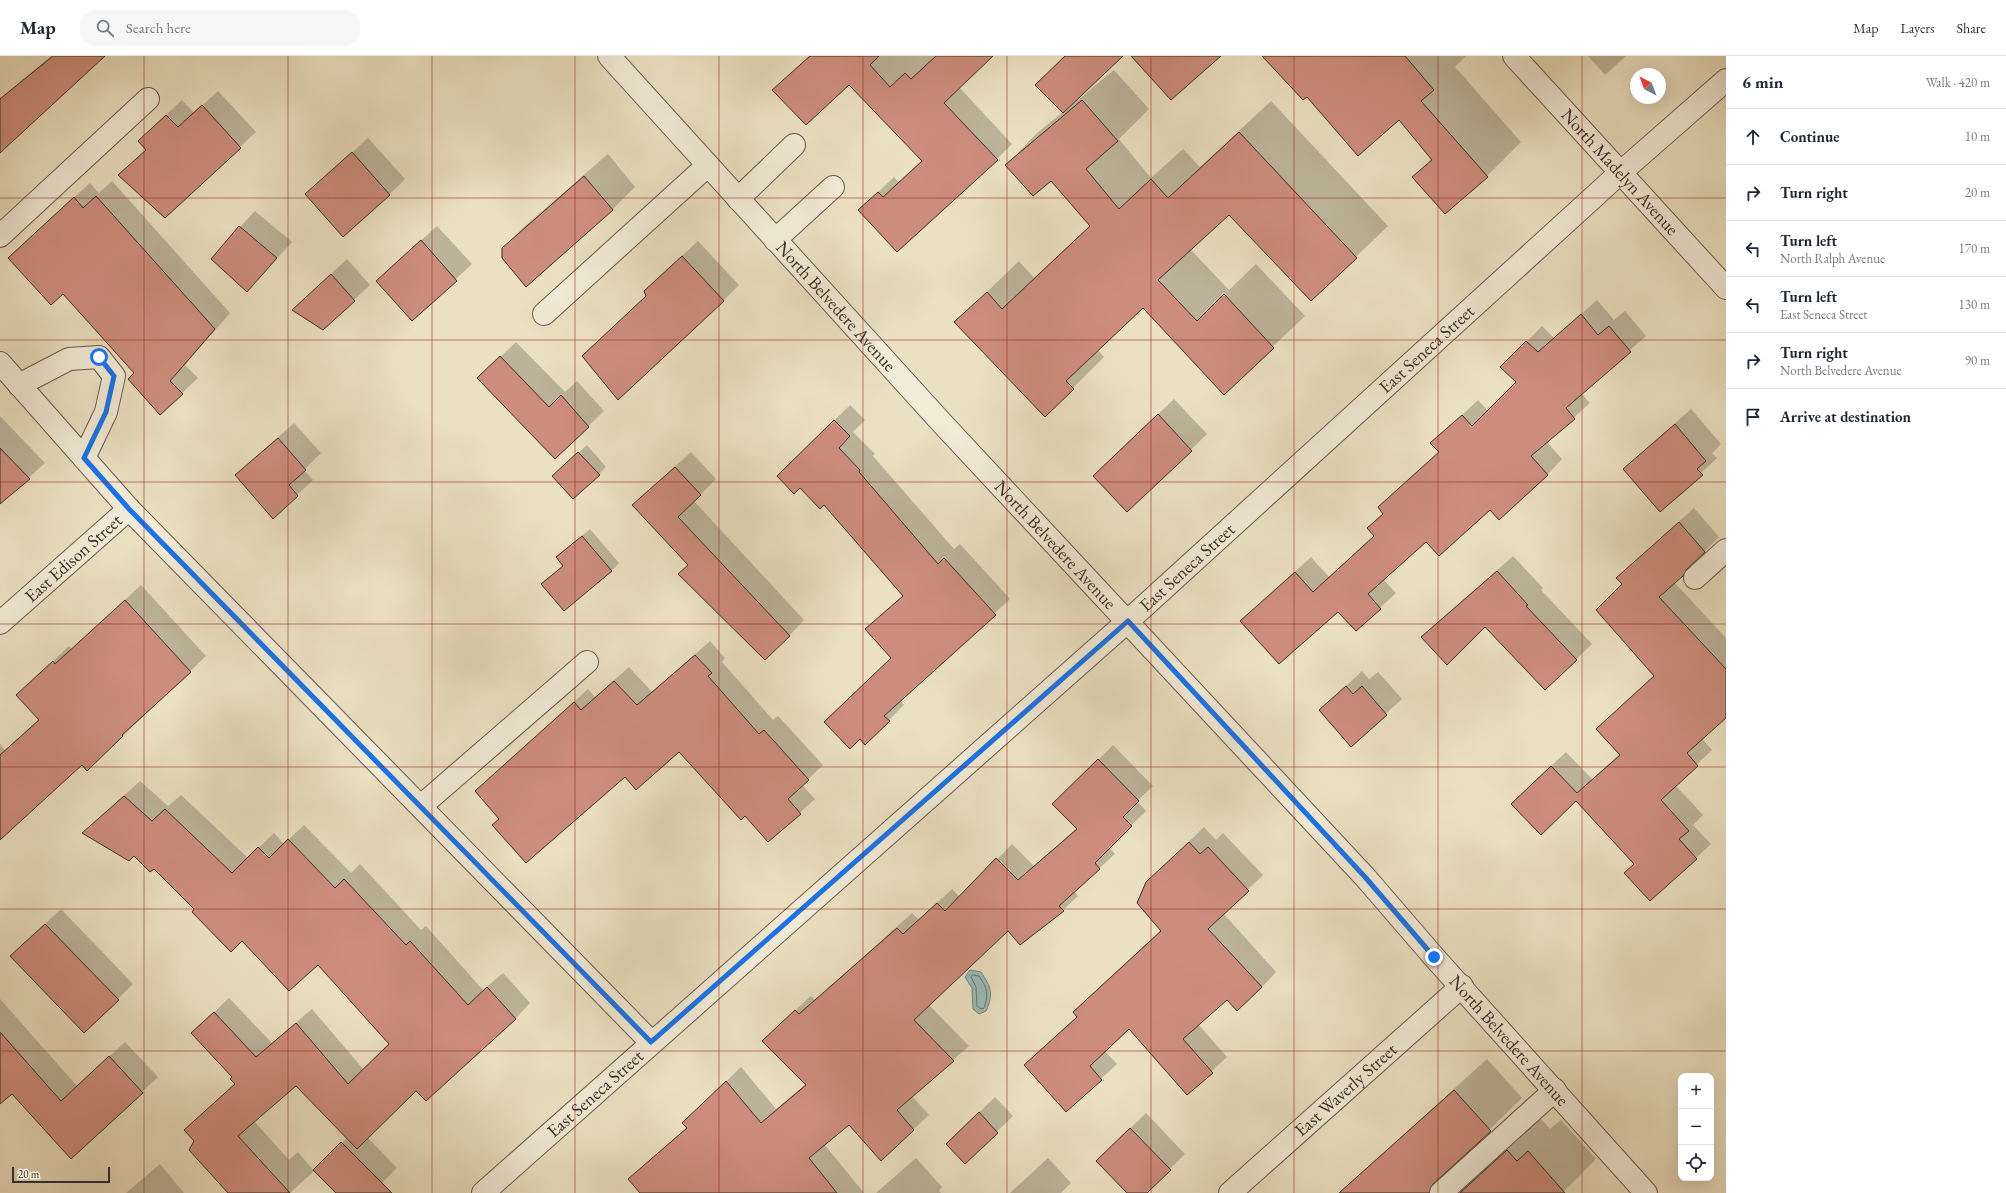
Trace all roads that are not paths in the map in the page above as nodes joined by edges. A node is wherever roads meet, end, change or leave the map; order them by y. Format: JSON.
{"nodes":[{"id":1,"x":609,"y":56,"type":"edge"},
{"id":2,"x":1514,"y":56,"type":"edge"},
{"id":3,"x":1726,"y":80,"type":"edge"},
{"id":4,"x":148,"y":99,"type":"dead end"},
{"id":5,"x":794,"y":145,"type":"dead end"},
{"id":6,"x":708,"y":166,"type":"junction"},
{"id":7,"x":1620,"y":173,"type":"junction"},
{"id":8,"x":833,"y":187,"type":"dead end"},
{"id":9,"x":738,"y":199,"type":"junction"},
{"id":10,"x":0,"y":236,"type":"edge"},
{"id":11,"x":775,"y":240,"type":"junction"},
{"id":12,"x":1726,"y":288,"type":"edge"},
{"id":13,"x":544,"y":314,"type":"dead end"},
{"id":14,"x":0,"y":363,"type":"edge"},
{"id":15,"x":19,"y":385,"type":"junction"},
{"id":16,"x":84,"y":458,"type":"junction"},
{"id":17,"x":129,"y":509,"type":"junction"},
{"id":18,"x":1726,"y":550,"type":"edge"},
{"id":19,"x":1695,"y":578,"type":"dead end"},
{"id":20,"x":1128,"y":621,"type":"junction"},
{"id":21,"x":0,"y":624,"type":"edge"},
{"id":22,"x":587,"y":662,"type":"dead end"},
{"id":23,"x":421,"y":806,"type":"junction"},
{"id":24,"x":1462,"y":986,"type":"junction"},
{"id":25,"x":651,"y":1042,"type":"junction"},
{"id":26,"x":1555,"y":1090,"type":"junction"},
{"id":27,"x":483,"y":1193,"type":"edge"},
{"id":28,"x":1230,"y":1193,"type":"edge"},
{"id":29,"x":1441,"y":1193,"type":"edge"},
{"id":30,"x":1646,"y":1193,"type":"edge"}],
"edges":[{"from":1,"to":6,"type":"street","name":"North Belvedere Avenue"},
{"from":2,"to":7,"type":"street","name":"North Madelyn Avenue"},
{"from":3,"to":7,"type":"street","name":"East Seneca Street"},
{"from":4,"to":10,"type":"street"},
{"from":5,"to":9,"type":"street"},
{"from":6,"to":9,"type":"street","name":"North Belvedere Avenue"},
{"from":6,"to":13,"type":"street"},
{"from":7,"to":12,"type":"street","name":"North Madelyn Avenue"},
{"from":7,"to":20,"type":"street","name":"East Seneca Street"},
{"from":8,"to":11,"type":"street"},
{"from":9,"to":11,"type":"street","name":"North Belvedere Avenue"},
{"from":11,"to":20,"type":"street","name":"North Belvedere Avenue"},
{"from":14,"to":15,"type":"street"},
{"from":15,"to":16,"type":"street"},
{"from":15,"to":16,"type":"street"},
{"from":16,"to":17,"type":"street"},
{"from":17,"to":21,"type":"street","name":"East Edison Street"},
{"from":17,"to":23,"type":"street"},
{"from":18,"to":19,"type":"street"},
{"from":20,"to":24,"type":"street","name":"North Belvedere Avenue"},
{"from":20,"to":25,"type":"street","name":"East Seneca Street"},
{"from":22,"to":23,"type":"street"},
{"from":23,"to":25,"type":"street"},
{"from":24,"to":26,"type":"street","name":"North Belvedere Avenue"},
{"from":24,"to":28,"type":"street","name":"East Waverly Street"},
{"from":25,"to":27,"type":"street","name":"East Seneca Street"},
{"from":26,"to":29,"type":"street"},
{"from":26,"to":30,"type":"street","name":"North Belvedere Avenue"}]}
